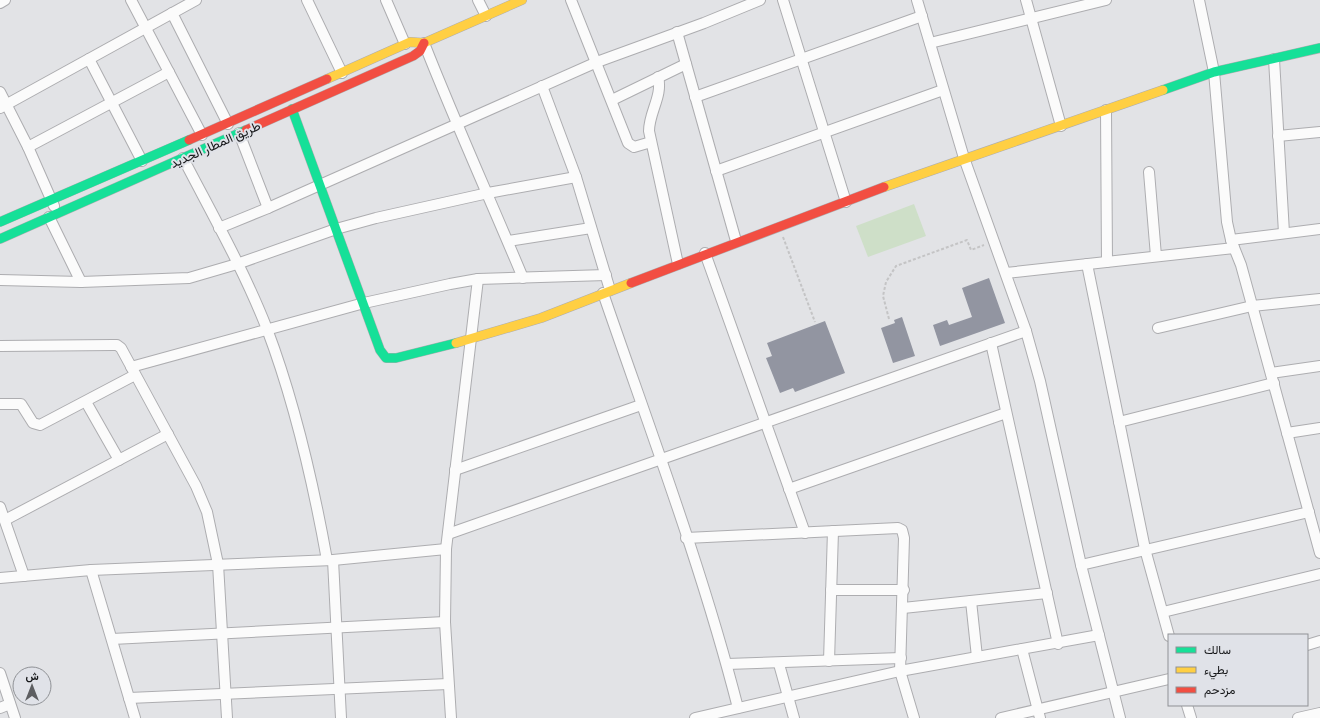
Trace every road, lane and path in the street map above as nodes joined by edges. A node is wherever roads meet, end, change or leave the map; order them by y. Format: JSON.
{"nodes":[{"id":1,"x":5,"y":0,"type":"edge"},
{"id":2,"x":131,"y":0,"type":"edge"},
{"id":3,"x":196,"y":0,"type":"edge"},
{"id":4,"x":306,"y":0,"type":"edge"},
{"id":5,"x":386,"y":0,"type":"edge"},
{"id":6,"x":478,"y":0,"type":"edge"},
{"id":7,"x":522,"y":0,"type":"edge"},
{"id":8,"x":572,"y":0,"type":"edge"},
{"id":9,"x":760,"y":0,"type":"edge"},
{"id":10,"x":783,"y":0,"type":"edge"},
{"id":11,"x":917,"y":0,"type":"edge"},
{"id":12,"x":1026,"y":0,"type":"edge"},
{"id":13,"x":1106,"y":0,"type":"edge"},
{"id":14,"x":1199,"y":0,"type":"edge"},
{"id":15,"x":0,"y":3,"type":"edge"},
{"id":16,"x":172,"y":13,"type":"junction"},
{"id":17,"x":486,"y":16,"type":"junction"},
{"id":18,"x":922,"y":16,"type":"junction"},
{"id":19,"x":1032,"y":19,"type":"junction"},
{"id":20,"x":146,"y":28,"type":"junction"},
{"id":21,"x":677,"y":32,"type":"junction"},
{"id":22,"x":424,"y":43,"type":"junction"},
{"id":23,"x":930,"y":43,"type":"junction"},
{"id":24,"x":405,"y":44,"type":"junction"},
{"id":25,"x":1320,"y":48,"type":"edge"},
{"id":26,"x":89,"y":59,"type":"junction"},
{"id":27,"x":1274,"y":59,"type":"junction"},
{"id":28,"x":801,"y":60,"type":"junction"},
{"id":29,"x":597,"y":62,"type":"junction"},
{"id":30,"x":686,"y":64,"type":"junction"},
{"id":31,"x":169,"y":72,"type":"junction"},
{"id":32,"x":1214,"y":72,"type":"junction"},
{"id":33,"x":342,"y":73,"type":"junction"},
{"id":34,"x":658,"y":77,"type":"junction"},
{"id":35,"x":542,"y":86,"type":"junction"},
{"id":36,"x":943,"y":90,"type":"junction"},
{"id":37,"x":0,"y":92,"type":"edge"},
{"id":38,"x":695,"y":97,"type":"junction"},
{"id":39,"x":612,"y":100,"type":"junction"},
{"id":40,"x":112,"y":103,"type":"junction"},
{"id":41,"x":3,"y":106,"type":"edge"},
{"id":42,"x":292,"y":110,"type":"junction"},
{"id":43,"x":1106,"y":110,"type":"junction"},
{"id":44,"x":228,"y":124,"type":"junction"},
{"id":45,"x":456,"y":124,"type":"junction"},
{"id":46,"x":1061,"y":126,"type":"junction"},
{"id":47,"x":824,"y":132,"type":"junction"},
{"id":48,"x":1320,"y":132,"type":"edge"},
{"id":49,"x":238,"y":133,"type":"junction"},
{"id":50,"x":202,"y":135,"type":"junction"},
{"id":51,"x":1278,"y":136,"type":"junction"},
{"id":52,"x":651,"y":142,"type":"junction"},
{"id":53,"x":28,"y":147,"type":"junction"},
{"id":54,"x":183,"y":158,"type":"junction"},
{"id":55,"x":964,"y":158,"type":"junction"},
{"id":56,"x":142,"y":161,"type":"junction"},
{"id":57,"x":716,"y":172,"type":"junction"},
{"id":58,"x":1149,"y":172,"type":"dead end"},
{"id":59,"x":576,"y":177,"type":"junction"},
{"id":60,"x":320,"y":185,"type":"junction"},
{"id":61,"x":488,"y":193,"type":"junction"},
{"id":62,"x":51,"y":200,"type":"junction"},
{"id":63,"x":846,"y":202,"type":"junction"},
{"id":64,"x":268,"y":208,"type":"junction"},
{"id":65,"x":53,"y":215,"type":"junction"},
{"id":66,"x":0,"y":222,"type":"edge"},
{"id":67,"x":779,"y":226,"type":"junction"},
{"id":68,"x":219,"y":228,"type":"junction"},
{"id":69,"x":591,"y":228,"type":"junction"},
{"id":70,"x":336,"y":229,"type":"junction"},
{"id":71,"x":1320,"y":229,"type":"edge"},
{"id":72,"x":1284,"y":233,"type":"junction"},
{"id":73,"x":0,"y":239,"type":"edge"},
{"id":74,"x":508,"y":241,"type":"junction"},
{"id":75,"x":994,"y":241,"type":"junction"},
{"id":76,"x":736,"y":242,"type":"junction"},
{"id":77,"x":1232,"y":244,"type":"junction"},
{"id":78,"x":705,"y":253,"type":"junction"},
{"id":79,"x":1156,"y":256,"type":"junction"},
{"id":80,"x":1107,"y":262,"type":"junction"},
{"id":81,"x":237,"y":264,"type":"junction"},
{"id":82,"x":678,"y":264,"type":"junction"},
{"id":83,"x":1087,"y":264,"type":"junction"},
{"id":84,"x":1006,"y":273,"type":"junction"},
{"id":85,"x":606,"y":275,"type":"junction"},
{"id":86,"x":523,"y":278,"type":"junction"},
{"id":87,"x":478,"y":279,"type":"junction"},
{"id":88,"x":0,"y":280,"type":"edge"},
{"id":89,"x":81,"y":282,"type":"junction"},
{"id":90,"x":606,"y":292,"type":"junction"},
{"id":91,"x":1320,"y":299,"type":"edge"},
{"id":92,"x":364,"y":303,"type":"junction"},
{"id":93,"x":1252,"y":306,"type":"junction"},
{"id":94,"x":889,"y":319,"type":"dead end"},
{"id":95,"x":815,"y":322,"type":"dead end"},
{"id":96,"x":1158,"y":328,"type":"dead end"},
{"id":97,"x":267,"y":329,"type":"junction"},
{"id":98,"x":1026,"y":330,"type":"junction"},
{"id":99,"x":471,"y":339,"type":"junction"},
{"id":100,"x":991,"y":343,"type":"junction"},
{"id":101,"x":0,"y":346,"type":"edge"},
{"id":102,"x":1320,"y":366,"type":"edge"},
{"id":103,"x":133,"y":371,"type":"junction"},
{"id":104,"x":1271,"y":373,"type":"junction"},
{"id":105,"x":1274,"y":383,"type":"junction"},
{"id":106,"x":86,"y":402,"type":"junction"},
{"id":107,"x":0,"y":404,"type":"edge"},
{"id":108,"x":641,"y":405,"type":"junction"},
{"id":109,"x":1006,"y":413,"type":"junction"},
{"id":110,"x":765,"y":422,"type":"junction"},
{"id":111,"x":1119,"y":422,"type":"junction"},
{"id":112,"x":1320,"y":428,"type":"edge"},
{"id":113,"x":1287,"y":433,"type":"junction"},
{"id":114,"x":168,"y":434,"type":"junction"},
{"id":115,"x":660,"y":459,"type":"junction"},
{"id":116,"x":119,"y":460,"type":"junction"},
{"id":117,"x":456,"y":470,"type":"junction"},
{"id":118,"x":790,"y":489,"type":"junction"},
{"id":119,"x":0,"y":507,"type":"edge"},
{"id":120,"x":1309,"y":512,"type":"junction"},
{"id":121,"x":4,"y":520,"type":"junction"},
{"id":122,"x":833,"y":531,"type":"junction"},
{"id":123,"x":805,"y":533,"type":"junction"},
{"id":124,"x":448,"y":534,"type":"junction"},
{"id":125,"x":686,"y":538,"type":"junction"},
{"id":126,"x":446,"y":549,"type":"junction"},
{"id":127,"x":1145,"y":549,"type":"junction"},
{"id":128,"x":1320,"y":553,"type":"edge"},
{"id":129,"x":330,"y":560,"type":"junction"},
{"id":130,"x":218,"y":564,"type":"junction"},
{"id":131,"x":1082,"y":565,"type":"junction"},
{"id":132,"x":90,"y":570,"type":"junction"},
{"id":133,"x":1320,"y":574,"type":"edge"},
{"id":134,"x":24,"y":576,"type":"junction"},
{"id":135,"x":0,"y":578,"type":"edge"},
{"id":136,"x":831,"y":590,"type":"junction"},
{"id":137,"x":904,"y":590,"type":"junction"},
{"id":138,"x":1047,"y":593,"type":"junction"},
{"id":139,"x":971,"y":601,"type":"junction"},
{"id":140,"x":903,"y":608,"type":"junction"},
{"id":141,"x":1163,"y":612,"type":"junction"},
{"id":142,"x":445,"y":622,"type":"junction"},
{"id":143,"x":336,"y":628,"type":"junction"},
{"id":144,"x":222,"y":634,"type":"junction"},
{"id":145,"x":1168,"y":634,"type":"edge"},
{"id":146,"x":1099,"y":635,"type":"junction"},
{"id":147,"x":112,"y":639,"type":"junction"},
{"id":148,"x":1320,"y":641,"type":"edge"},
{"id":149,"x":1058,"y":644,"type":"junction"},
{"id":150,"x":1308,"y":645,"type":"edge"},
{"id":151,"x":1022,"y":649,"type":"junction"},
{"id":152,"x":977,"y":657,"type":"junction"},
{"id":153,"x":901,"y":658,"type":"junction"},
{"id":154,"x":829,"y":661,"type":"junction"},
{"id":155,"x":727,"y":664,"type":"junction"},
{"id":156,"x":779,"y":664,"type":"junction"},
{"id":157,"x":900,"y":671,"type":"junction"},
{"id":158,"x":0,"y":673,"type":"edge"},
{"id":159,"x":1168,"y":679,"type":"edge"},
{"id":160,"x":448,"y":684,"type":"junction"},
{"id":161,"x":340,"y":690,"type":"junction"},
{"id":162,"x":1114,"y":692,"type":"junction"},
{"id":163,"x":226,"y":694,"type":"junction"},
{"id":164,"x":788,"y":696,"type":"junction"},
{"id":165,"x":130,"y":698,"type":"junction"},
{"id":166,"x":10,"y":704,"type":"junction"},
{"id":167,"x":1187,"y":706,"type":"edge"},
{"id":168,"x":0,"y":708,"type":"edge"},
{"id":169,"x":738,"y":708,"type":"junction"},
{"id":170,"x":1320,"y":713,"type":"edge"},
{"id":171,"x":1039,"y":714,"type":"edge"},
{"id":172,"x":15,"y":718,"type":"edge"},
{"id":173,"x":136,"y":718,"type":"edge"},
{"id":174,"x":227,"y":718,"type":"edge"},
{"id":175,"x":341,"y":718,"type":"edge"},
{"id":176,"x":451,"y":718,"type":"edge"},
{"id":177,"x":695,"y":718,"type":"edge"},
{"id":178,"x":794,"y":718,"type":"edge"},
{"id":179,"x":914,"y":718,"type":"edge"},
{"id":180,"x":1001,"y":718,"type":"edge"},
{"id":181,"x":1120,"y":718,"type":"edge"},
{"id":182,"x":1191,"y":718,"type":"edge"},
{"id":183,"x":1298,"y":718,"type":"edge"}],
"edges":[{"from":1,"to":15,"type":"street"},
{"from":2,"to":20,"type":"street"},
{"from":3,"to":16,"type":"street"},
{"from":4,"to":33,"type":"street"},
{"from":5,"to":24,"type":"street"},
{"from":6,"to":17,"type":"street"},
{"from":7,"to":17,"type":"street","name":"طريق المطار الجديد"},
{"from":8,"to":29,"type":"street"},
{"from":9,"to":21,"type":"street"},
{"from":10,"to":28,"type":"street"},
{"from":11,"to":18,"type":"street"},
{"from":12,"to":19,"type":"street"},
{"from":13,"to":19,"type":"street"},
{"from":14,"to":32,"type":"street"},
{"from":16,"to":20,"type":"street"},
{"from":16,"to":44,"type":"street"},
{"from":17,"to":22,"type":"street","name":"طريق المطار الجديد"},
{"from":18,"to":23,"type":"street"},
{"from":18,"to":28,"type":"street"},
{"from":19,"to":23,"type":"street"},
{"from":19,"to":46,"type":"street"},
{"from":20,"to":26,"type":"street"},
{"from":20,"to":31,"type":"street"},
{"from":21,"to":29,"type":"street"},
{"from":21,"to":30,"type":"street"},
{"from":22,"to":24,"type":"street","name":"طريق المطار الجديد"},
{"from":22,"to":42,"type":"street","name":"طريق المطار الجديد"},
{"from":22,"to":45,"type":"street"},
{"from":23,"to":36,"type":"street"},
{"from":24,"to":33,"type":"street","name":"طريق المطار الجديد"},
{"from":25,"to":27,"type":"street"},
{"from":26,"to":40,"type":"street"},
{"from":26,"to":41,"type":"street"},
{"from":27,"to":32,"type":"street"},
{"from":27,"to":51,"type":"street"},
{"from":28,"to":38,"type":"street"},
{"from":28,"to":47,"type":"street"},
{"from":29,"to":35,"type":"street"},
{"from":29,"to":39,"type":"street"},
{"from":30,"to":34,"type":"street"},
{"from":30,"to":38,"type":"street"},
{"from":31,"to":40,"type":"street"},
{"from":31,"to":50,"type":"street"},
{"from":32,"to":43,"type":"street"},
{"from":32,"to":77,"type":"street"},
{"from":33,"to":44,"type":"street","name":"طريق المطار الجديد"},
{"from":34,"to":39,"type":"street"},
{"from":34,"to":52,"type":"street"},
{"from":35,"to":45,"type":"street"},
{"from":35,"to":59,"type":"street"},
{"from":36,"to":47,"type":"street"},
{"from":36,"to":55,"type":"street"},
{"from":37,"to":41,"type":"street"},
{"from":38,"to":57,"type":"street"},
{"from":39,"to":52,"type":"street"},
{"from":40,"to":53,"type":"street"},
{"from":40,"to":56,"type":"street"},
{"from":41,"to":53,"type":"street"},
{"from":42,"to":49,"type":"street","name":"طريق المطار الجديد"},
{"from":42,"to":60,"type":"street"},
{"from":43,"to":46,"type":"street"},
{"from":43,"to":80,"type":"street"},
{"from":44,"to":50,"type":"street","name":"طريق المطار الجديد"},
{"from":45,"to":60,"type":"street"},
{"from":45,"to":61,"type":"street"},
{"from":46,"to":55,"type":"street"},
{"from":47,"to":57,"type":"street"},
{"from":47,"to":63,"type":"street"},
{"from":48,"to":51,"type":"street"},
{"from":49,"to":54,"type":"street","name":"طريق المطار الجديد"},
{"from":49,"to":64,"type":"street"},
{"from":50,"to":56,"type":"street","name":"طريق المطار الجديد"},
{"from":51,"to":72,"type":"street"},
{"from":52,"to":82,"type":"street"},
{"from":53,"to":62,"type":"street"},
{"from":54,"to":65,"type":"street","name":"طريق المطار الجديد"},
{"from":54,"to":68,"type":"street"},
{"from":55,"to":63,"type":"street"},
{"from":55,"to":75,"type":"street"},
{"from":56,"to":62,"type":"street","name":"طريق المطار الجديد"},
{"from":57,"to":76,"type":"street"},
{"from":58,"to":79,"type":"street"},
{"from":59,"to":61,"type":"street"},
{"from":59,"to":69,"type":"street"},
{"from":60,"to":64,"type":"street"},
{"from":60,"to":70,"type":"street"},
{"from":61,"to":70,"type":"street"},
{"from":61,"to":74,"type":"street"},
{"from":62,"to":65,"type":"street"},
{"from":62,"to":66,"type":"street","name":"طريق المطار الجديد"},
{"from":63,"to":67,"type":"street"},
{"from":64,"to":68,"type":"street"},
{"from":65,"to":73,"type":"street","name":"طريق المطار الجديد"},
{"from":65,"to":89,"type":"street"},
{"from":67,"to":76,"type":"street"},
{"from":67,"to":95,"type":"path"},
{"from":68,"to":81,"type":"street"},
{"from":69,"to":74,"type":"street"},
{"from":69,"to":85,"type":"street"},
{"from":70,"to":81,"type":"street"},
{"from":70,"to":92,"type":"street"},
{"from":71,"to":72,"type":"street"},
{"from":72,"to":77,"type":"street"},
{"from":74,"to":86,"type":"street"},
{"from":75,"to":84,"type":"street"},
{"from":75,"to":94,"type":"path"},
{"from":76,"to":78,"type":"street"},
{"from":77,"to":79,"type":"street"},
{"from":77,"to":93,"type":"street"},
{"from":78,"to":82,"type":"street"},
{"from":78,"to":110,"type":"street"},
{"from":79,"to":80,"type":"street"},
{"from":80,"to":83,"type":"street"},
{"from":81,"to":89,"type":"street"},
{"from":81,"to":97,"type":"street"},
{"from":82,"to":90,"type":"street"},
{"from":83,"to":84,"type":"street"},
{"from":83,"to":111,"type":"street"},
{"from":84,"to":98,"type":"street"},
{"from":85,"to":86,"type":"street"},
{"from":85,"to":90,"type":"street"},
{"from":86,"to":87,"type":"street"},
{"from":87,"to":92,"type":"street"},
{"from":87,"to":99,"type":"street"},
{"from":88,"to":89,"type":"street"},
{"from":90,"to":99,"type":"street"},
{"from":90,"to":108,"type":"street"},
{"from":91,"to":93,"type":"street"},
{"from":92,"to":97,"type":"street"},
{"from":92,"to":99,"type":"street"},
{"from":93,"to":96,"type":"street"},
{"from":93,"to":104,"type":"street"},
{"from":97,"to":103,"type":"street"},
{"from":97,"to":129,"type":"street"},
{"from":98,"to":100,"type":"street"},
{"from":98,"to":131,"type":"street"},
{"from":99,"to":117,"type":"street"},
{"from":100,"to":109,"type":"street"},
{"from":100,"to":110,"type":"street"},
{"from":101,"to":103,"type":"street"},
{"from":102,"to":104,"type":"street"},
{"from":103,"to":106,"type":"street"},
{"from":103,"to":114,"type":"street"},
{"from":104,"to":105,"type":"street"},
{"from":105,"to":111,"type":"street"},
{"from":105,"to":113,"type":"street"},
{"from":106,"to":107,"type":"street"},
{"from":106,"to":116,"type":"street"},
{"from":108,"to":115,"type":"street"},
{"from":108,"to":117,"type":"street"},
{"from":109,"to":118,"type":"street"},
{"from":109,"to":138,"type":"street"},
{"from":110,"to":115,"type":"street"},
{"from":110,"to":118,"type":"street"},
{"from":111,"to":127,"type":"street"},
{"from":112,"to":113,"type":"street"},
{"from":113,"to":120,"type":"street"},
{"from":114,"to":116,"type":"street"},
{"from":114,"to":130,"type":"street"},
{"from":115,"to":124,"type":"street"},
{"from":115,"to":125,"type":"street"},
{"from":116,"to":121,"type":"street"},
{"from":117,"to":124,"type":"street"},
{"from":118,"to":123,"type":"street"},
{"from":119,"to":121,"type":"street"},
{"from":120,"to":127,"type":"street"},
{"from":120,"to":128,"type":"street"},
{"from":121,"to":134,"type":"street"},
{"from":122,"to":123,"type":"street"},
{"from":122,"to":136,"type":"street"},
{"from":122,"to":137,"type":"street"},
{"from":123,"to":125,"type":"street"},
{"from":124,"to":126,"type":"street"},
{"from":125,"to":155,"type":"street"},
{"from":126,"to":129,"type":"street"},
{"from":126,"to":142,"type":"street"},
{"from":127,"to":131,"type":"street"},
{"from":127,"to":141,"type":"street"},
{"from":129,"to":130,"type":"street"},
{"from":129,"to":143,"type":"street"},
{"from":130,"to":132,"type":"street"},
{"from":130,"to":144,"type":"street"},
{"from":131,"to":146,"type":"street"},
{"from":132,"to":134,"type":"street"},
{"from":132,"to":147,"type":"street"},
{"from":133,"to":141,"type":"street"},
{"from":134,"to":135,"type":"street"},
{"from":136,"to":137,"type":"street"},
{"from":136,"to":154,"type":"street"},
{"from":137,"to":140,"type":"street"},
{"from":138,"to":139,"type":"street"},
{"from":138,"to":149,"type":"street"},
{"from":139,"to":140,"type":"street"},
{"from":139,"to":152,"type":"street"},
{"from":140,"to":153,"type":"street"},
{"from":141,"to":145,"type":"street"},
{"from":142,"to":143,"type":"street"},
{"from":142,"to":160,"type":"street"},
{"from":143,"to":144,"type":"street"},
{"from":143,"to":161,"type":"street"},
{"from":144,"to":147,"type":"street"},
{"from":144,"to":163,"type":"street"},
{"from":146,"to":149,"type":"street"},
{"from":146,"to":162,"type":"street"},
{"from":147,"to":165,"type":"street"},
{"from":148,"to":150,"type":"street"},
{"from":149,"to":151,"type":"street"},
{"from":151,"to":152,"type":"street"},
{"from":151,"to":171,"type":"street"},
{"from":152,"to":157,"type":"street"},
{"from":153,"to":154,"type":"street"},
{"from":153,"to":157,"type":"street"},
{"from":154,"to":156,"type":"street"},
{"from":155,"to":156,"type":"street"},
{"from":155,"to":169,"type":"street"},
{"from":156,"to":164,"type":"street"},
{"from":157,"to":164,"type":"street"},
{"from":157,"to":179,"type":"street"},
{"from":158,"to":166,"type":"street"},
{"from":159,"to":162,"type":"street"},
{"from":160,"to":161,"type":"street"},
{"from":160,"to":176,"type":"street"},
{"from":161,"to":163,"type":"street"},
{"from":161,"to":175,"type":"street"},
{"from":162,"to":171,"type":"street"},
{"from":162,"to":181,"type":"street"},
{"from":163,"to":165,"type":"street"},
{"from":163,"to":174,"type":"street"},
{"from":164,"to":169,"type":"street"},
{"from":164,"to":178,"type":"street"},
{"from":165,"to":173,"type":"street"},
{"from":166,"to":168,"type":"street"},
{"from":166,"to":172,"type":"street"},
{"from":167,"to":182,"type":"street"},
{"from":169,"to":177,"type":"street"},
{"from":170,"to":183,"type":"street"},
{"from":171,"to":180,"type":"street"}]}
